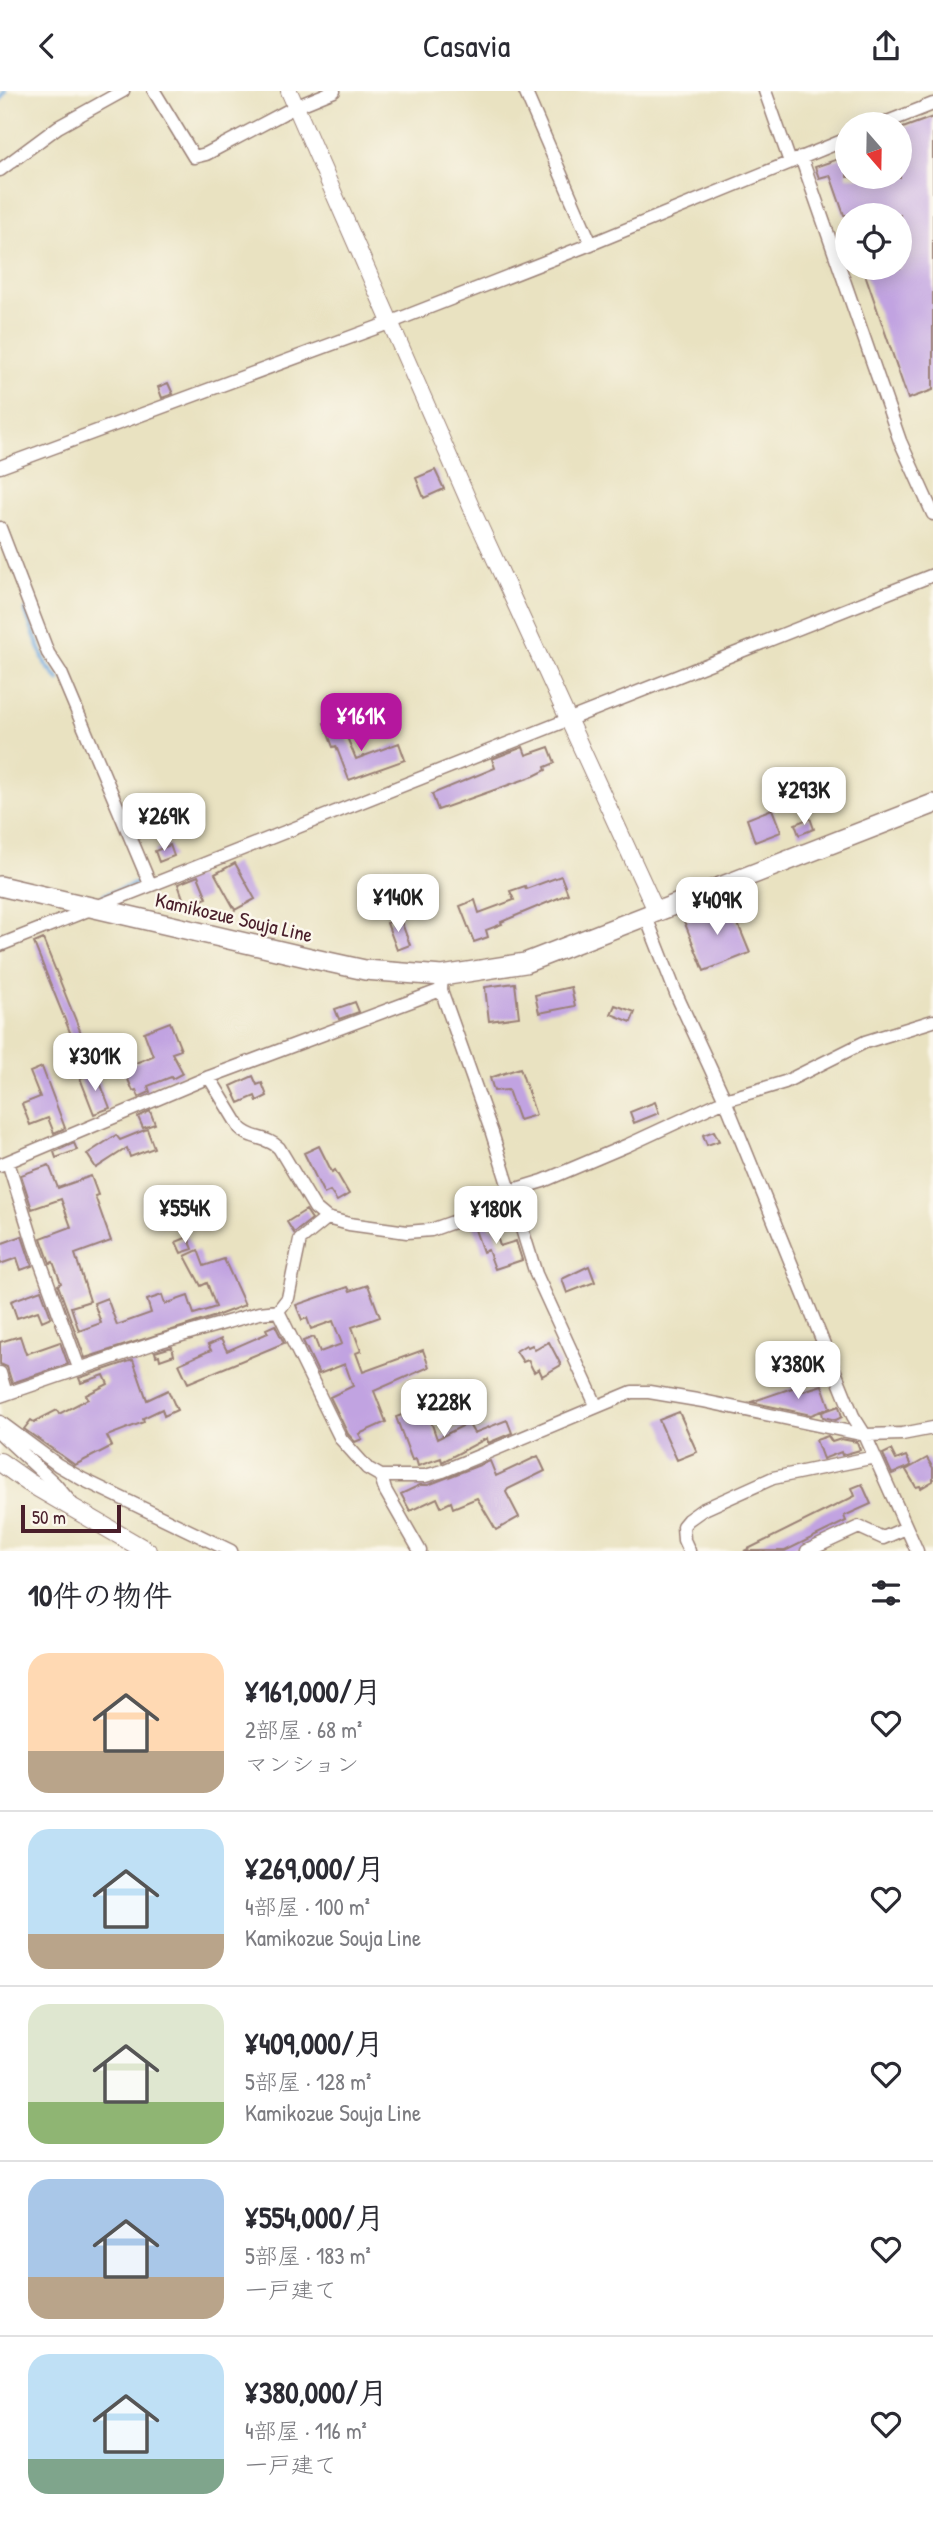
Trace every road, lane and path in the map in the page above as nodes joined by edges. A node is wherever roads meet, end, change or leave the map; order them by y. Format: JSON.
{"nodes":[{"id":1,"x":123,"y":91,"type":"edge"},
{"id":2,"x":154,"y":91,"type":"edge"},
{"id":3,"x":289,"y":91,"type":"edge"},
{"id":4,"x":334,"y":91,"type":"edge"},
{"id":5,"x":525,"y":91,"type":"edge"},
{"id":6,"x":765,"y":91,"type":"edge"},
{"id":7,"x":933,"y":104,"type":"edge"},
{"id":8,"x":295,"y":107,"type":"junction"},
{"id":9,"x":912,"y":112,"type":"edge"},
{"id":10,"x":835,"y":144,"type":"edge"},
{"id":11,"x":796,"y":160,"type":"junction"},
{"id":12,"x":0,"y":170,"type":"edge"},
{"id":13,"x":592,"y":244,"type":"junction"},
{"id":14,"x":389,"y":323,"type":"junction"},
{"id":15,"x":0,"y":467,"type":"edge"},
{"id":16,"x":933,"y":514,"type":"edge"},
{"id":17,"x":0,"y":528,"type":"edge"},
{"id":18,"x":933,"y":575,"type":"edge"},
{"id":19,"x":569,"y":721,"type":"junction"},
{"id":20,"x":933,"y":804,"type":"edge"},
{"id":21,"x":150,"y":884,"type":"junction"},
{"id":22,"x":0,"y":886,"type":"edge"},
{"id":23,"x":94,"y":907,"type":"junction"},
{"id":24,"x":652,"y":915,"type":"junction"},
{"id":25,"x":0,"y":946,"type":"edge"},
{"id":26,"x":442,"y":983,"type":"junction"},
{"id":27,"x":933,"y":1021,"type":"edge"},
{"id":28,"x":209,"y":1077,"type":"junction"},
{"id":29,"x":725,"y":1100,"type":"junction"},
{"id":30,"x":4,"y":1163,"type":"edge"},
{"id":31,"x":512,"y":1198,"type":"junction"},
{"id":32,"x":327,"y":1218,"type":"junction"},
{"id":33,"x":278,"y":1311,"type":"junction"},
{"id":34,"x":79,"y":1368,"type":"junction"},
{"id":35,"x":0,"y":1373,"type":"edge"},
{"id":36,"x":3,"y":1395,"type":"edge"},
{"id":37,"x":597,"y":1405,"type":"junction"},
{"id":38,"x":0,"y":1422,"type":"edge"},
{"id":39,"x":933,"y":1428,"type":"edge"},
{"id":40,"x":0,"y":1433,"type":"edge"},
{"id":41,"x":865,"y":1435,"type":"junction"},
{"id":42,"x":875,"y":1457,"type":"junction"},
{"id":43,"x":0,"y":1462,"type":"edge"},
{"id":44,"x":381,"y":1476,"type":"junction"},
{"id":45,"x":79,"y":1512,"type":"junction"},
{"id":46,"x":906,"y":1528,"type":"junction"},
{"id":47,"x":147,"y":1551,"type":"edge"},
{"id":48,"x":231,"y":1551,"type":"edge"},
{"id":49,"x":420,"y":1551,"type":"edge"},
{"id":50,"x":689,"y":1551,"type":"edge"},
{"id":51,"x":807,"y":1551,"type":"edge"},
{"id":52,"x":917,"y":1551,"type":"edge"}],
"edges":[{"from":1,"to":12,"type":"street"},
{"from":2,"to":8,"type":"street"},
{"from":3,"to":8,"type":"street"},
{"from":4,"to":8,"type":"street"},
{"from":5,"to":13,"type":"street"},
{"from":6,"to":11,"type":"street"},
{"from":7,"to":9,"type":"street"},
{"from":8,"to":14,"type":"street"},
{"from":10,"to":11,"type":"street"},
{"from":11,"to":13,"type":"street"},
{"from":11,"to":16,"type":"street"},
{"from":13,"to":14,"type":"street"},
{"from":14,"to":15,"type":"street"},
{"from":14,"to":19,"type":"street"},
{"from":17,"to":21,"type":"street"},
{"from":18,"to":19,"type":"street"},
{"from":19,"to":21,"type":"street"},
{"from":19,"to":24,"type":"street"},
{"from":20,"to":24,"type":"main road","name":"Kamikozue Souja Line"},
{"from":21,"to":23,"type":"street"},
{"from":22,"to":23,"type":"main road","name":"Kamikozue Souja Line"},
{"from":23,"to":25,"type":"street"},
{"from":23,"to":26,"type":"main road","name":"Kamikozue Souja Line"},
{"from":24,"to":26,"type":"main road","name":"Kamikozue Souja Line"},
{"from":24,"to":29,"type":"street"},
{"from":26,"to":28,"type":"street"},
{"from":26,"to":31,"type":"street"},
{"from":27,"to":29,"type":"street"},
{"from":28,"to":30,"type":"street"},
{"from":28,"to":32,"type":"street"},
{"from":29,"to":31,"type":"street"},
{"from":29,"to":41,"type":"street"},
{"from":30,"to":34,"type":"street"},
{"from":31,"to":32,"type":"street"},
{"from":31,"to":37,"type":"street"},
{"from":32,"to":33,"type":"street"},
{"from":33,"to":34,"type":"street"},
{"from":33,"to":44,"type":"street"},
{"from":34,"to":36,"type":"street"},
{"from":35,"to":36,"type":"street"},
{"from":37,"to":41,"type":"street"},
{"from":37,"to":44,"type":"street"},
{"from":38,"to":48,"type":"street"},
{"from":39,"to":41,"type":"street"},
{"from":40,"to":45,"type":"street"},
{"from":41,"to":42,"type":"street"},
{"from":42,"to":46,"type":"street"},
{"from":42,"to":50,"type":"street"},
{"from":43,"to":45,"type":"main road"},
{"from":44,"to":49,"type":"street"},
{"from":45,"to":47,"type":"main road"},
{"from":46,"to":51,"type":"street"},
{"from":46,"to":52,"type":"street"}]}
